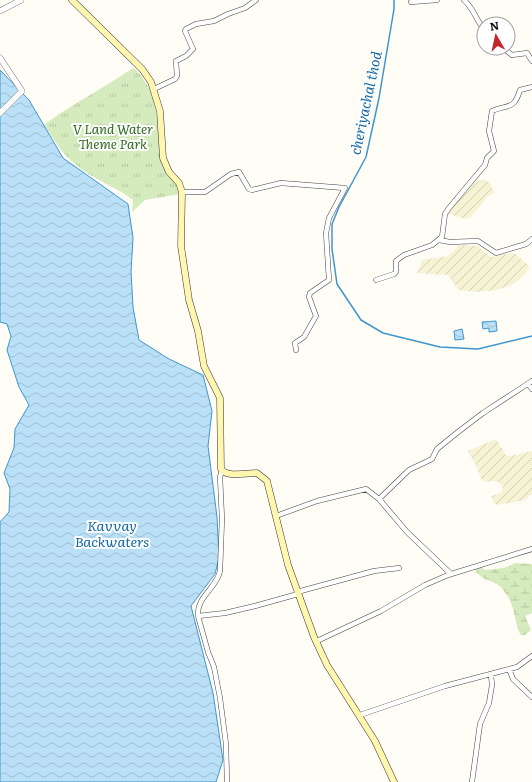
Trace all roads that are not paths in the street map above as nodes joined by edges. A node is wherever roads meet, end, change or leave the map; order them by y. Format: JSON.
{"nodes":[{"id":1,"x":21,"y":0,"type":"edge"},
{"id":2,"x":72,"y":0,"type":"edge"},
{"id":3,"x":256,"y":0,"type":"edge"},
{"id":4,"x":437,"y":0,"type":"edge"},
{"id":5,"x":467,"y":1,"type":"edge"},
{"id":6,"x":411,"y":2,"type":"dead end"},
{"id":7,"x":0,"y":11,"type":"edge"},
{"id":8,"x":476,"y":16,"type":"edge"},
{"id":9,"x":516,"y":54,"type":"edge"},
{"id":10,"x":0,"y":58,"type":"edge"},
{"id":11,"x":532,"y":61,"type":"edge"},
{"id":12,"x":532,"y":87,"type":"edge"},
{"id":13,"x":154,"y":89,"type":"junction"},
{"id":14,"x":0,"y":113,"type":"edge"},
{"id":15,"x":182,"y":192,"type":"junction"},
{"id":16,"x":532,"y":239,"type":"edge"},
{"id":17,"x":439,"y":240,"type":"junction"},
{"id":18,"x":376,"y":280,"type":"dead end"},
{"id":19,"x":296,"y":350,"type":"dead end"},
{"id":20,"x":530,"y":382,"type":"edge"},
{"id":21,"x":532,"y":389,"type":"edge"},
{"id":22,"x":222,"y":470,"type":"junction"},
{"id":23,"x":379,"y":499,"type":"junction"},
{"id":24,"x":276,"y":516,"type":"junction"},
{"id":25,"x":532,"y":549,"type":"edge"},
{"id":26,"x":399,"y":568,"type":"dead end"},
{"id":27,"x":448,"y":575,"type":"junction"},
{"id":28,"x":298,"y":593,"type":"junction"},
{"id":29,"x":198,"y":616,"type":"junction"},
{"id":30,"x":316,"y":641,"type":"junction"},
{"id":31,"x":532,"y":656,"type":"edge"},
{"id":32,"x":509,"y":669,"type":"junction"},
{"id":33,"x":491,"y":675,"type":"junction"},
{"id":34,"x":532,"y":697,"type":"edge"},
{"id":35,"x":360,"y":715,"type":"junction"},
{"id":36,"x":227,"y":782,"type":"edge"},
{"id":37,"x":394,"y":782,"type":"edge"},
{"id":38,"x":472,"y":782,"type":"edge"}],
"edges":[{"from":1,"to":7,"type":"street"},
{"from":2,"to":13,"type":"main road"},
{"from":3,"to":13,"type":"street"},
{"from":4,"to":6,"type":"street"},
{"from":5,"to":8,"type":"street"},
{"from":9,"to":11,"type":"street"},
{"from":10,"to":14,"type":"street"},
{"from":12,"to":17,"type":"street"},
{"from":13,"to":15,"type":"main road"},
{"from":15,"to":19,"type":"street"},
{"from":15,"to":22,"type":"main road"},
{"from":16,"to":17,"type":"street"},
{"from":17,"to":18,"type":"street"},
{"from":20,"to":21,"type":"street"},
{"from":20,"to":23,"type":"street"},
{"from":22,"to":24,"type":"main road"},
{"from":22,"to":29,"type":"street"},
{"from":23,"to":24,"type":"street"},
{"from":23,"to":27,"type":"street"},
{"from":24,"to":28,"type":"main road"},
{"from":25,"to":27,"type":"street"},
{"from":26,"to":28,"type":"street"},
{"from":27,"to":30,"type":"street"},
{"from":28,"to":29,"type":"street"},
{"from":28,"to":30,"type":"main road"},
{"from":29,"to":36,"type":"street"},
{"from":30,"to":35,"type":"main road"},
{"from":31,"to":32,"type":"street"},
{"from":32,"to":33,"type":"street"},
{"from":32,"to":34,"type":"street"},
{"from":33,"to":35,"type":"street"},
{"from":33,"to":38,"type":"street"},
{"from":35,"to":37,"type":"main road"}]}
